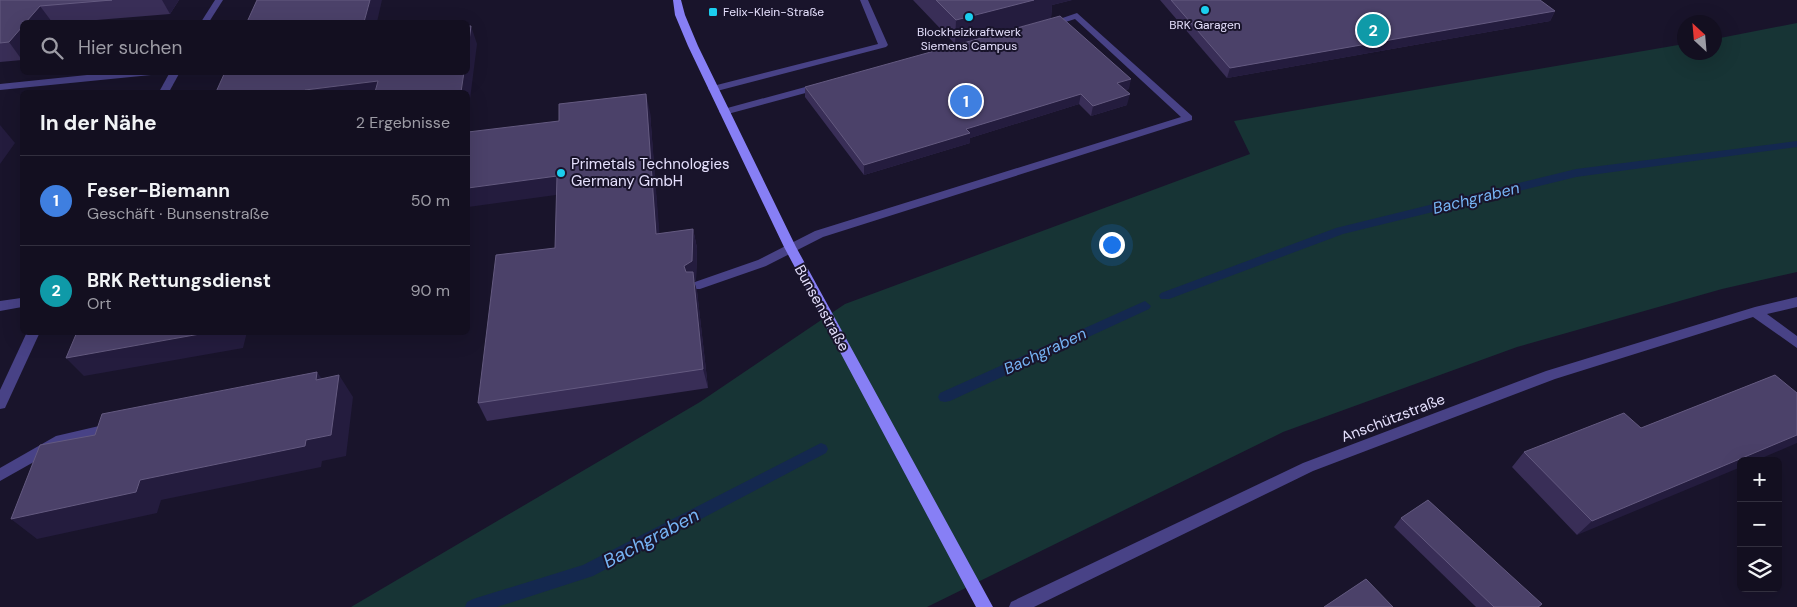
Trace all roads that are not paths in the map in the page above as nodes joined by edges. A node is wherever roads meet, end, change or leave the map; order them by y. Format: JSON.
{"nodes":[{"id":1,"x":219,"y":0,"type":"edge"},
{"id":2,"x":677,"y":0,"type":"edge"},
{"id":3,"x":864,"y":0,"type":"edge"},
{"id":4,"x":207,"y":20,"type":"edge"},
{"id":5,"x":1038,"y":27,"type":"edge"},
{"id":6,"x":121,"y":75,"type":"edge"},
{"id":7,"x":173,"y":75,"type":"edge"},
{"id":8,"x":828,"y":84,"type":"edge"},
{"id":9,"x":0,"y":87,"type":"edge"},
{"id":10,"x":713,"y":89,"type":"junction"},
{"id":11,"x":165,"y":90,"type":"edge"},
{"id":12,"x":724,"y":112,"type":"junction"},
{"id":13,"x":790,"y":248,"type":"junction"},
{"id":14,"x":696,"y":286,"type":"edge"},
{"id":15,"x":1797,"y":302,"type":"edge"},
{"id":16,"x":20,"y":303,"type":"edge"},
{"id":17,"x":0,"y":306,"type":"edge"},
{"id":18,"x":1755,"y":312,"type":"junction"},
{"id":19,"x":33,"y":335,"type":"edge"},
{"id":20,"x":1797,"y":344,"type":"edge"},
{"id":21,"x":0,"y":404,"type":"edge"},
{"id":22,"x":130,"y":425,"type":"edge"},
{"id":23,"x":0,"y":475,"type":"edge"},
{"id":24,"x":985,"y":607,"type":"edge"},
{"id":25,"x":1017,"y":607,"type":"edge"}],
"edges":[{"from":1,"to":4,"type":"street"},
{"from":2,"to":10,"type":"street","name":"Bunsenstraße"},
{"from":3,"to":10,"type":"street"},
{"from":5,"to":13,"type":"street"},
{"from":6,"to":9,"type":"street"},
{"from":7,"to":11,"type":"street"},
{"from":8,"to":12,"type":"street"},
{"from":10,"to":12,"type":"street","name":"Bunsenstraße"},
{"from":12,"to":13,"type":"street","name":"Bunsenstraße"},
{"from":13,"to":14,"type":"street"},
{"from":13,"to":24,"type":"street","name":"Bunsenstraße"},
{"from":15,"to":18,"type":"street","name":"Anschützstraße"},
{"from":16,"to":17,"type":"street"},
{"from":18,"to":20,"type":"street"},
{"from":18,"to":25,"type":"street","name":"Anschützstraße"},
{"from":19,"to":21,"type":"street"},
{"from":22,"to":23,"type":"street"}]}
